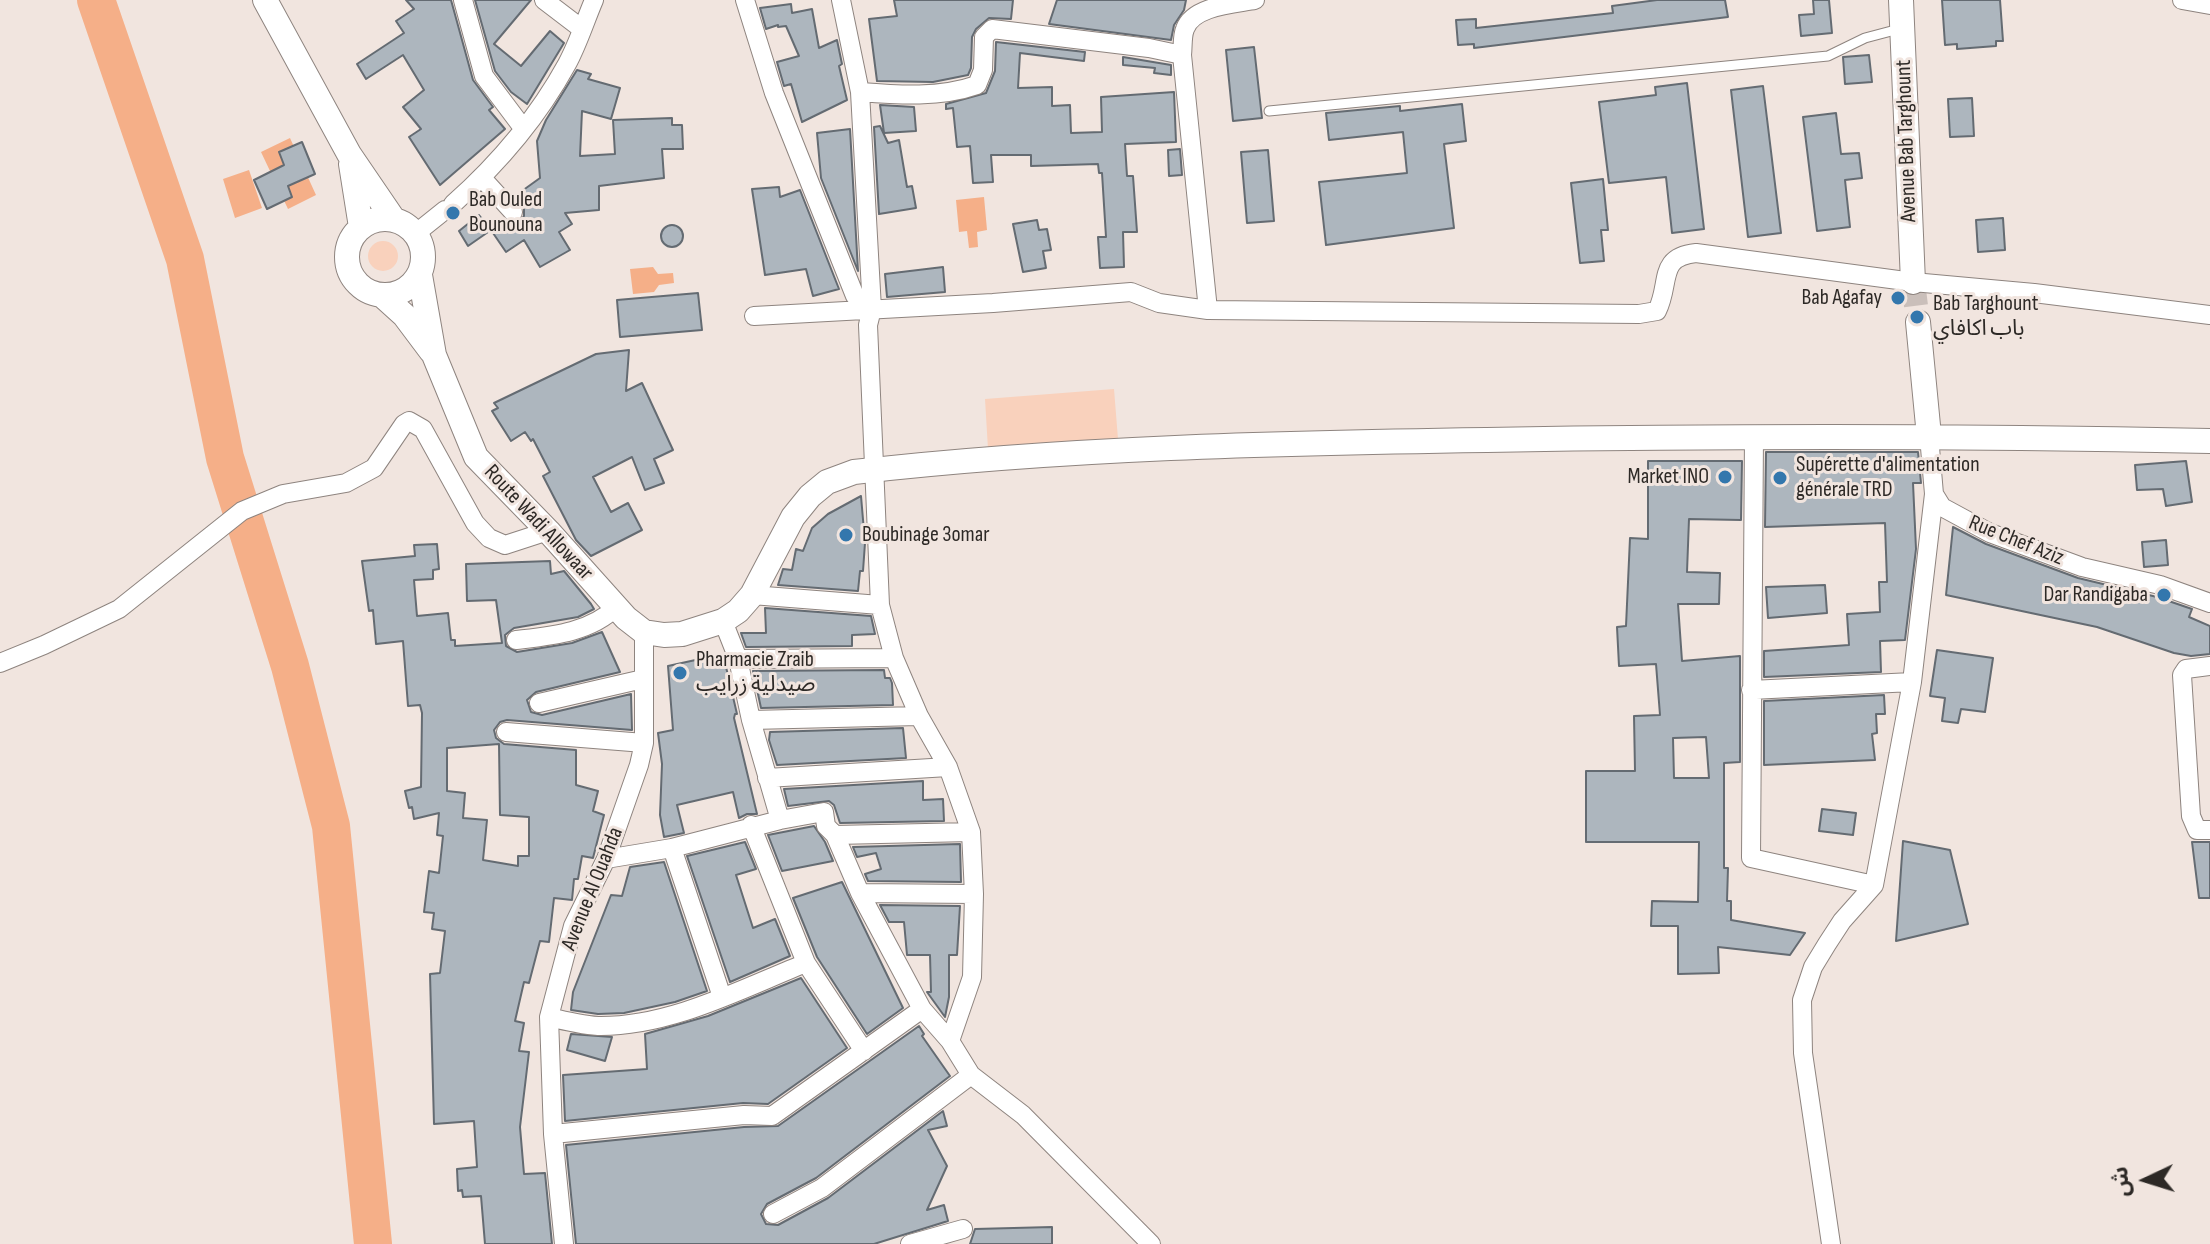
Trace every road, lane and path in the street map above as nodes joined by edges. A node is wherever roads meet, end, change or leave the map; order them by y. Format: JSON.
{"nodes":[{"id":1,"x":265,"y":0,"type":"edge"},
{"id":2,"x":463,"y":0,"type":"edge"},
{"id":3,"x":544,"y":0,"type":"edge"},
{"id":4,"x":594,"y":0,"type":"edge"},
{"id":5,"x":745,"y":0,"type":"edge"},
{"id":6,"x":841,"y":0,"type":"edge"},
{"id":7,"x":1251,"y":0,"type":"edge"},
{"id":8,"x":1901,"y":0,"type":"edge"},
{"id":9,"x":2182,"y":0,"type":"edge"},
{"id":10,"x":2210,"y":5,"type":"edge"},
{"id":11,"x":582,"y":29,"type":"junction"},
{"id":12,"x":1903,"y":29,"type":"junction"},
{"id":13,"x":1182,"y":55,"type":"junction"},
{"id":14,"x":860,"y":92,"type":"junction"},
{"id":15,"x":1269,"y":111,"type":"dead end"},
{"id":16,"x":523,"y":128,"type":"junction"},
{"id":17,"x":349,"y":154,"type":"junction"},
{"id":18,"x":482,"y":178,"type":"junction"},
{"id":19,"x":513,"y":212,"type":"dead end"},
{"id":20,"x":394,"y":220,"type":"junction"},
{"id":21,"x":361,"y":227,"type":"junction"},
{"id":22,"x":415,"y":234,"type":"junction"},
{"id":23,"x":420,"y":275,"type":"junction"},
{"id":24,"x":1913,"y":282,"type":"junction"},
{"id":25,"x":383,"y":296,"type":"junction"},
{"id":26,"x":872,"y":309,"type":"junction"},
{"id":27,"x":1208,"y":310,"type":"junction"},
{"id":28,"x":2210,"y":315,"type":"edge"},
{"id":29,"x":754,"y":316,"type":"dead end"},
{"id":30,"x":1918,"y":322,"type":"tunnel mouth"},
{"id":31,"x":434,"y":355,"type":"junction"},
{"id":32,"x":1754,"y":436,"type":"junction"},
{"id":33,"x":1929,"y":436,"type":"junction"},
{"id":34,"x":2210,"y":441,"type":"edge"},
{"id":35,"x":873,"y":470,"type":"junction"},
{"id":36,"x":1934,"y":494,"type":"junction"},
{"id":37,"x":548,"y":531,"type":"junction"},
{"id":38,"x":752,"y":595,"type":"junction"},
{"id":39,"x":2210,"y":603,"type":"edge"},
{"id":40,"x":880,"y":605,"type":"junction"},
{"id":41,"x":616,"y":607,"type":"junction"},
{"id":42,"x":723,"y":621,"type":"junction"},
{"id":43,"x":644,"y":632,"type":"junction"},
{"id":44,"x":516,"y":640,"type":"dead end"},
{"id":45,"x":894,"y":658,"type":"junction"},
{"id":46,"x":738,"y":659,"type":"junction"},
{"id":47,"x":0,"y":663,"type":"edge"},
{"id":48,"x":2210,"y":666,"type":"edge"},
{"id":49,"x":643,"y":679,"type":"junction"},
{"id":50,"x":1912,"y":682,"type":"junction"},
{"id":51,"x":1751,"y":690,"type":"junction"},
{"id":52,"x":539,"y":703,"type":"dead end"},
{"id":53,"x":919,"y":716,"type":"junction"},
{"id":54,"x":751,"y":720,"type":"junction"},
{"id":55,"x":506,"y":732,"type":"dead end"},
{"id":56,"x":644,"y":743,"type":"junction"},
{"id":57,"x":948,"y":767,"type":"junction"},
{"id":58,"x":767,"y":778,"type":"junction"},
{"id":59,"x":780,"y":820,"type":"junction"},
{"id":60,"x":751,"y":825,"type":"junction"},
{"id":61,"x":2210,"y":830,"type":"edge"},
{"id":62,"x":971,"y":832,"type":"junction"},
{"id":63,"x":835,"y":835,"type":"junction"},
{"id":64,"x":672,"y":848,"type":"junction"},
{"id":65,"x":606,"y":859,"type":"junction"},
{"id":66,"x":1874,"y":885,"type":"junction"},
{"id":67,"x":860,"y":893,"type":"junction"},
{"id":68,"x":974,"y":894,"type":"junction"},
{"id":69,"x":806,"y":963,"type":"junction"},
{"id":70,"x":722,"y":997,"type":"junction"},
{"id":71,"x":922,"y":1009,"type":"junction"},
{"id":72,"x":549,"y":1017,"type":"junction"},
{"id":73,"x":950,"y":1041,"type":"junction"},
{"id":74,"x":864,"y":1051,"type":"junction"},
{"id":75,"x":971,"y":1075,"type":"junction"},
{"id":76,"x":553,"y":1134,"type":"junction"},
{"id":77,"x":773,"y":1214,"type":"dead end"},
{"id":78,"x":963,"y":1229,"type":"dead end"},
{"id":79,"x":564,"y":1244,"type":"edge"},
{"id":80,"x":910,"y":1244,"type":"edge"},
{"id":81,"x":1151,"y":1244,"type":"edge"},
{"id":82,"x":1831,"y":1244,"type":"edge"}],
"edges":[{"from":1,"to":17,"type":"street"},
{"from":2,"to":16,"type":"street"},
{"from":3,"to":11,"type":"street"},
{"from":4,"to":11,"type":"street"},
{"from":5,"to":26,"type":"street"},
{"from":6,"to":14,"type":"street"},
{"from":7,"to":13,"type":"street"},
{"from":8,"to":12,"type":"street","name":"Avenue Bab Targhount"},
{"from":9,"to":10,"type":"street"},
{"from":11,"to":16,"type":"street"},
{"from":12,"to":15,"type":"lane"},
{"from":12,"to":24,"type":"street","name":"Avenue Bab Targhount"},
{"from":13,"to":14,"type":"street"},
{"from":13,"to":27,"type":"street"},
{"from":14,"to":26,"type":"street"},
{"from":16,"to":18,"type":"street"},
{"from":17,"to":20,"type":"street"},
{"from":17,"to":21,"type":"street"},
{"from":18,"to":19,"type":"street"},
{"from":18,"to":22,"type":"street"},
{"from":20,"to":21,"type":"street"},
{"from":20,"to":22,"type":"street"},
{"from":21,"to":25,"type":"street"},
{"from":22,"to":23,"type":"street"},
{"from":23,"to":25,"type":"street"},
{"from":23,"to":31,"type":"street","name":"Route Wadi Allowaar"},
{"from":24,"to":27,"type":"street"},
{"from":24,"to":28,"type":"street"},
{"from":25,"to":31,"type":"street","name":"Route Wadi Allowaar"},
{"from":26,"to":27,"type":"street"},
{"from":26,"to":29,"type":"street"},
{"from":26,"to":35,"type":"street"},
{"from":30,"to":33,"type":"street"},
{"from":31,"to":37,"type":"street","name":"Route Wadi Allowaar"},
{"from":32,"to":33,"type":"street"},
{"from":32,"to":35,"type":"street"},
{"from":32,"to":51,"type":"street"},
{"from":33,"to":34,"type":"street"},
{"from":33,"to":36,"type":"street"},
{"from":35,"to":38,"type":"street"},
{"from":35,"to":40,"type":"street"},
{"from":36,"to":39,"type":"street","name":"Rue Chef Aziz"},
{"from":36,"to":50,"type":"street"},
{"from":37,"to":41,"type":"street","name":"Route Wadi Allowaar"},
{"from":37,"to":47,"type":"street"},
{"from":38,"to":40,"type":"street"},
{"from":38,"to":42,"type":"street"},
{"from":40,"to":45,"type":"street"},
{"from":41,"to":43,"type":"street","name":"Route Wadi Allowaar"},
{"from":41,"to":44,"type":"street"},
{"from":42,"to":43,"type":"street"},
{"from":42,"to":46,"type":"street"},
{"from":43,"to":49,"type":"street","name":"Avenue Al Ouahda"},
{"from":45,"to":46,"type":"street"},
{"from":45,"to":53,"type":"street"},
{"from":46,"to":54,"type":"street"},
{"from":48,"to":61,"type":"street"},
{"from":49,"to":52,"type":"street"},
{"from":49,"to":56,"type":"street","name":"Avenue Al Ouahda"},
{"from":50,"to":51,"type":"street"},
{"from":50,"to":66,"type":"street"},
{"from":51,"to":66,"type":"street"},
{"from":53,"to":54,"type":"street"},
{"from":53,"to":57,"type":"street"},
{"from":54,"to":58,"type":"street"},
{"from":55,"to":56,"type":"street"},
{"from":56,"to":65,"type":"street","name":"Avenue Al Ouahda"},
{"from":57,"to":58,"type":"street"},
{"from":57,"to":62,"type":"street"},
{"from":58,"to":59,"type":"street"},
{"from":59,"to":60,"type":"street"},
{"from":59,"to":63,"type":"street"},
{"from":60,"to":64,"type":"street"},
{"from":60,"to":69,"type":"street"},
{"from":62,"to":63,"type":"street"},
{"from":62,"to":68,"type":"street"},
{"from":63,"to":67,"type":"street"},
{"from":64,"to":65,"type":"street"},
{"from":64,"to":70,"type":"street"},
{"from":65,"to":72,"type":"street","name":"Avenue Al Ouahda"},
{"from":66,"to":82,"type":"street"},
{"from":67,"to":68,"type":"street"},
{"from":67,"to":71,"type":"street"},
{"from":68,"to":73,"type":"street"},
{"from":69,"to":70,"type":"street"},
{"from":69,"to":74,"type":"street"},
{"from":70,"to":72,"type":"street"},
{"from":71,"to":73,"type":"street"},
{"from":71,"to":74,"type":"street"},
{"from":72,"to":76,"type":"street","name":"Avenue Al Ouahda"},
{"from":73,"to":75,"type":"street"},
{"from":74,"to":76,"type":"street"},
{"from":75,"to":77,"type":"street"},
{"from":75,"to":81,"type":"street"},
{"from":76,"to":79,"type":"street","name":"Avenue Al Ouahda"},
{"from":78,"to":80,"type":"street"}]}
